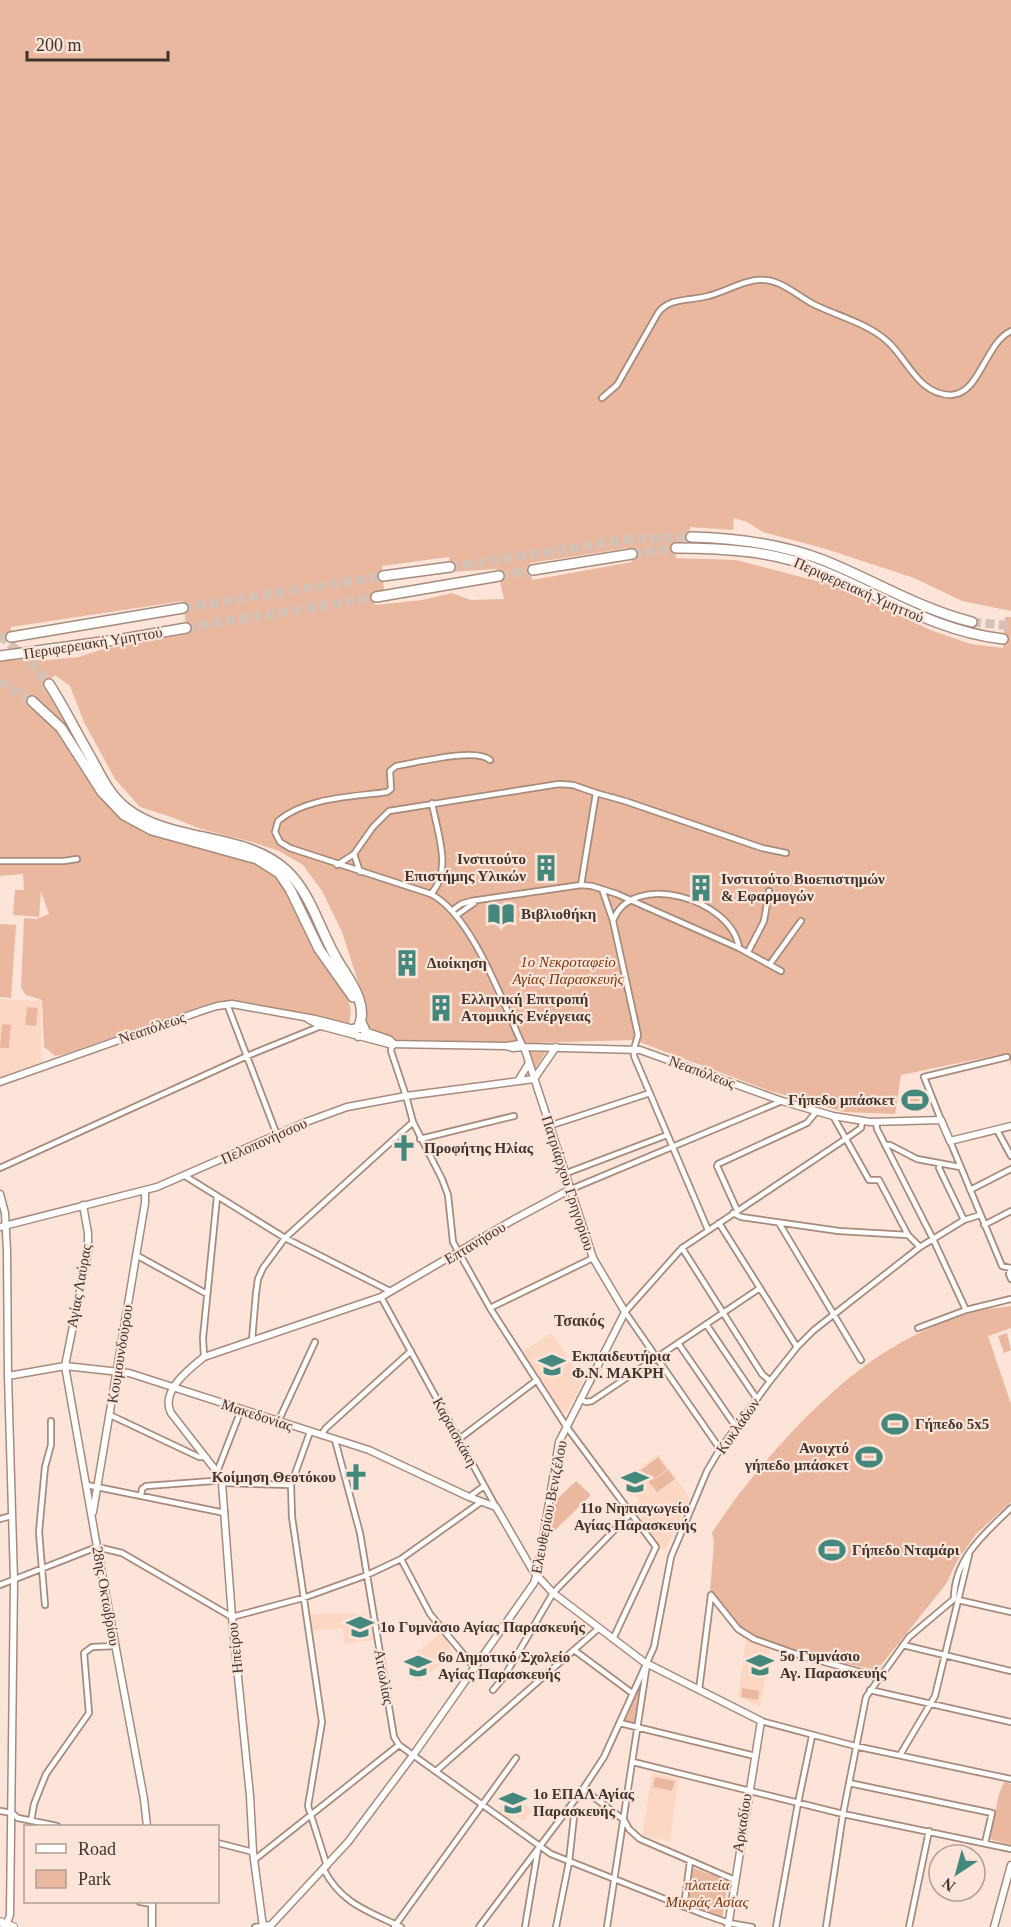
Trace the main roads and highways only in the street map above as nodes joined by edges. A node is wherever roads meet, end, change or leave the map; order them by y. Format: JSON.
{"nodes":[{"id":1,"x":691,"y":537,"type":"tunnel mouth"},
{"id":2,"x":676,"y":548,"type":"tunnel mouth"},
{"id":3,"x":632,"y":554,"type":"tunnel mouth"},
{"id":4,"x":450,"y":567,"type":"tunnel mouth"},
{"id":5,"x":532,"y":570,"type":"tunnel mouth"},
{"id":6,"x":383,"y":576,"type":"tunnel mouth"},
{"id":7,"x":499,"y":576,"type":"tunnel mouth"},
{"id":8,"x":376,"y":597,"type":"tunnel mouth"},
{"id":9,"x":183,"y":608,"type":"tunnel mouth"},
{"id":10,"x":972,"y":622,"type":"tunnel mouth"},
{"id":11,"x":186,"y":628,"type":"tunnel mouth"},
{"id":12,"x":11,"y":636,"type":"dead end"},
{"id":13,"x":1003,"y":639,"type":"dead end"},
{"id":14,"x":0,"y":656,"type":"edge"},
{"id":15,"x":49,"y":684,"type":"tunnel mouth"},
{"id":16,"x":32,"y":701,"type":"tunnel mouth"},
{"id":17,"x":357,"y":1029,"type":"junction"},
{"id":18,"x":392,"y":1044,"type":"road end"}],
"edges":[{"from":1,"to":10,"type":"highway","name":"Περιφερειακή Υμηττού"},
{"from":2,"to":13,"type":"highway","name":"Περιφερειακή Υμηττού"},
{"from":3,"to":5,"type":"highway"},
{"from":4,"to":6,"type":"highway"},
{"from":7,"to":8,"type":"highway"},
{"from":9,"to":12,"type":"highway","name":"Περιφερειακή Υμηττού"},
{"from":11,"to":14,"type":"highway","name":"Περιφερειακή Υμηττού"},
{"from":15,"to":17,"type":"highway"},
{"from":16,"to":17,"type":"highway"},
{"from":17,"to":18,"type":"highway"}]}
